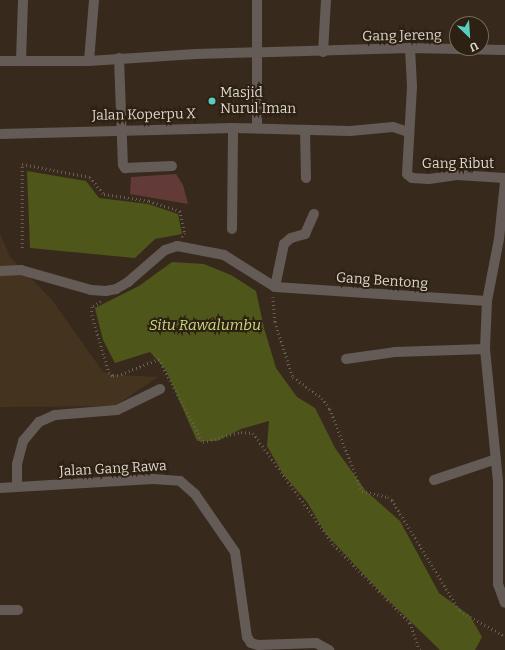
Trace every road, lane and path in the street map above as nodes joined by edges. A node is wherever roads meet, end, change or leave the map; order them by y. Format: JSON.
{"nodes":[{"id":1,"x":23,"y":0,"type":"edge"},
{"id":2,"x":94,"y":0,"type":"edge"},
{"id":3,"x":256,"y":0,"type":"edge"},
{"id":4,"x":326,"y":0,"type":"edge"},
{"id":5,"x":410,"y":48,"type":"junction"},
{"id":6,"x":505,"y":50,"type":"edge"},
{"id":7,"x":256,"y":52,"type":"junction"},
{"id":8,"x":323,"y":52,"type":"junction"},
{"id":9,"x":119,"y":58,"type":"junction"},
{"id":10,"x":0,"y":61,"type":"edge"},
{"id":11,"x":21,"y":61,"type":"junction"},
{"id":12,"x":89,"y":61,"type":"junction"},
{"id":13,"x":233,"y":128,"type":"junction"},
{"id":14,"x":257,"y":128,"type":"junction"},
{"id":15,"x":120,"y":129,"type":"junction"},
{"id":16,"x":305,"y":130,"type":"junction"},
{"id":17,"x":408,"y":132,"type":"junction"},
{"id":18,"x":0,"y":134,"type":"edge"},
{"id":19,"x":172,"y":166,"type":"dead end"},
{"id":20,"x":306,"y":178,"type":"dead end"},
{"id":21,"x":505,"y":178,"type":"edge"},
{"id":22,"x":505,"y":182,"type":"edge"},
{"id":23,"x":314,"y":214,"type":"dead end"},
{"id":24,"x":232,"y":229,"type":"dead end"},
{"id":25,"x":502,"y":239,"type":"edge"},
{"id":26,"x":177,"y":246,"type":"junction"},
{"id":27,"x":22,"y":248,"type":"dead end"},
{"id":28,"x":0,"y":271,"type":"edge"},
{"id":29,"x":272,"y":293,"type":"junction"},
{"id":30,"x":109,"y":298,"type":"dead end"},
{"id":31,"x":487,"y":301,"type":"junction"},
{"id":32,"x":485,"y":349,"type":"junction"},
{"id":33,"x":346,"y":359,"type":"dead end"},
{"id":34,"x":160,"y":390,"type":"dead end"},
{"id":35,"x":496,"y":459,"type":"junction"},
{"id":36,"x":434,"y":480,"type":"dead end"},
{"id":37,"x":0,"y":488,"type":"edge"},
{"id":38,"x":17,"y":488,"type":"junction"},
{"id":39,"x":505,"y":604,"type":"edge"},
{"id":40,"x":0,"y":610,"type":"edge"},
{"id":41,"x":18,"y":610,"type":"dead end"},
{"id":42,"x":505,"y":636,"type":"edge"},
{"id":43,"x":330,"y":650,"type":"edge"},
{"id":44,"x":420,"y":650,"type":"edge"}],
"edges":[{"from":1,"to":11,"type":"street"},
{"from":2,"to":12,"type":"street"},
{"from":3,"to":7,"type":"street"},
{"from":4,"to":8,"type":"street"},
{"from":5,"to":6,"type":"street","name":"Gang Jereng"},
{"from":5,"to":8,"type":"street","name":"Gang Jereng"},
{"from":5,"to":17,"type":"street"},
{"from":7,"to":8,"type":"street","name":"Gang Jereng"},
{"from":7,"to":9,"type":"street","name":"Gang Jereng"},
{"from":7,"to":14,"type":"street"},
{"from":9,"to":12,"type":"street","name":"Gang Jereng"},
{"from":9,"to":15,"type":"street"},
{"from":10,"to":11,"type":"street","name":"Gang Jereng"},
{"from":11,"to":12,"type":"street","name":"Gang Jereng"},
{"from":13,"to":14,"type":"street","name":"Jalan Koperpu X"},
{"from":13,"to":15,"type":"street","name":"Jalan Koperpu X"},
{"from":13,"to":24,"type":"street"},
{"from":14,"to":16,"type":"street","name":"Jalan Koperpu X"},
{"from":15,"to":18,"type":"street","name":"Jalan Koperpu X"},
{"from":15,"to":19,"type":"street"},
{"from":16,"to":17,"type":"street","name":"Jalan Koperpu X"},
{"from":16,"to":20,"type":"street"},
{"from":17,"to":21,"type":"street","name":"Gang Ribut"},
{"from":22,"to":25,"type":"street"},
{"from":23,"to":29,"type":"street"},
{"from":25,"to":31,"type":"street"},
{"from":26,"to":27,"type":"path"},
{"from":26,"to":28,"type":"street"},
{"from":26,"to":29,"type":"street"},
{"from":29,"to":31,"type":"street","name":"Gang Bentong"},
{"from":29,"to":42,"type":"path"},
{"from":30,"to":44,"type":"path"},
{"from":31,"to":32,"type":"street"},
{"from":32,"to":33,"type":"street"},
{"from":32,"to":35,"type":"street"},
{"from":34,"to":38,"type":"street"},
{"from":35,"to":36,"type":"street"},
{"from":35,"to":39,"type":"street"},
{"from":37,"to":38,"type":"street","name":"Jalan Gang Rawa"},
{"from":38,"to":43,"type":"street","name":"Jalan Gang Rawa"},
{"from":40,"to":41,"type":"street"}]}
